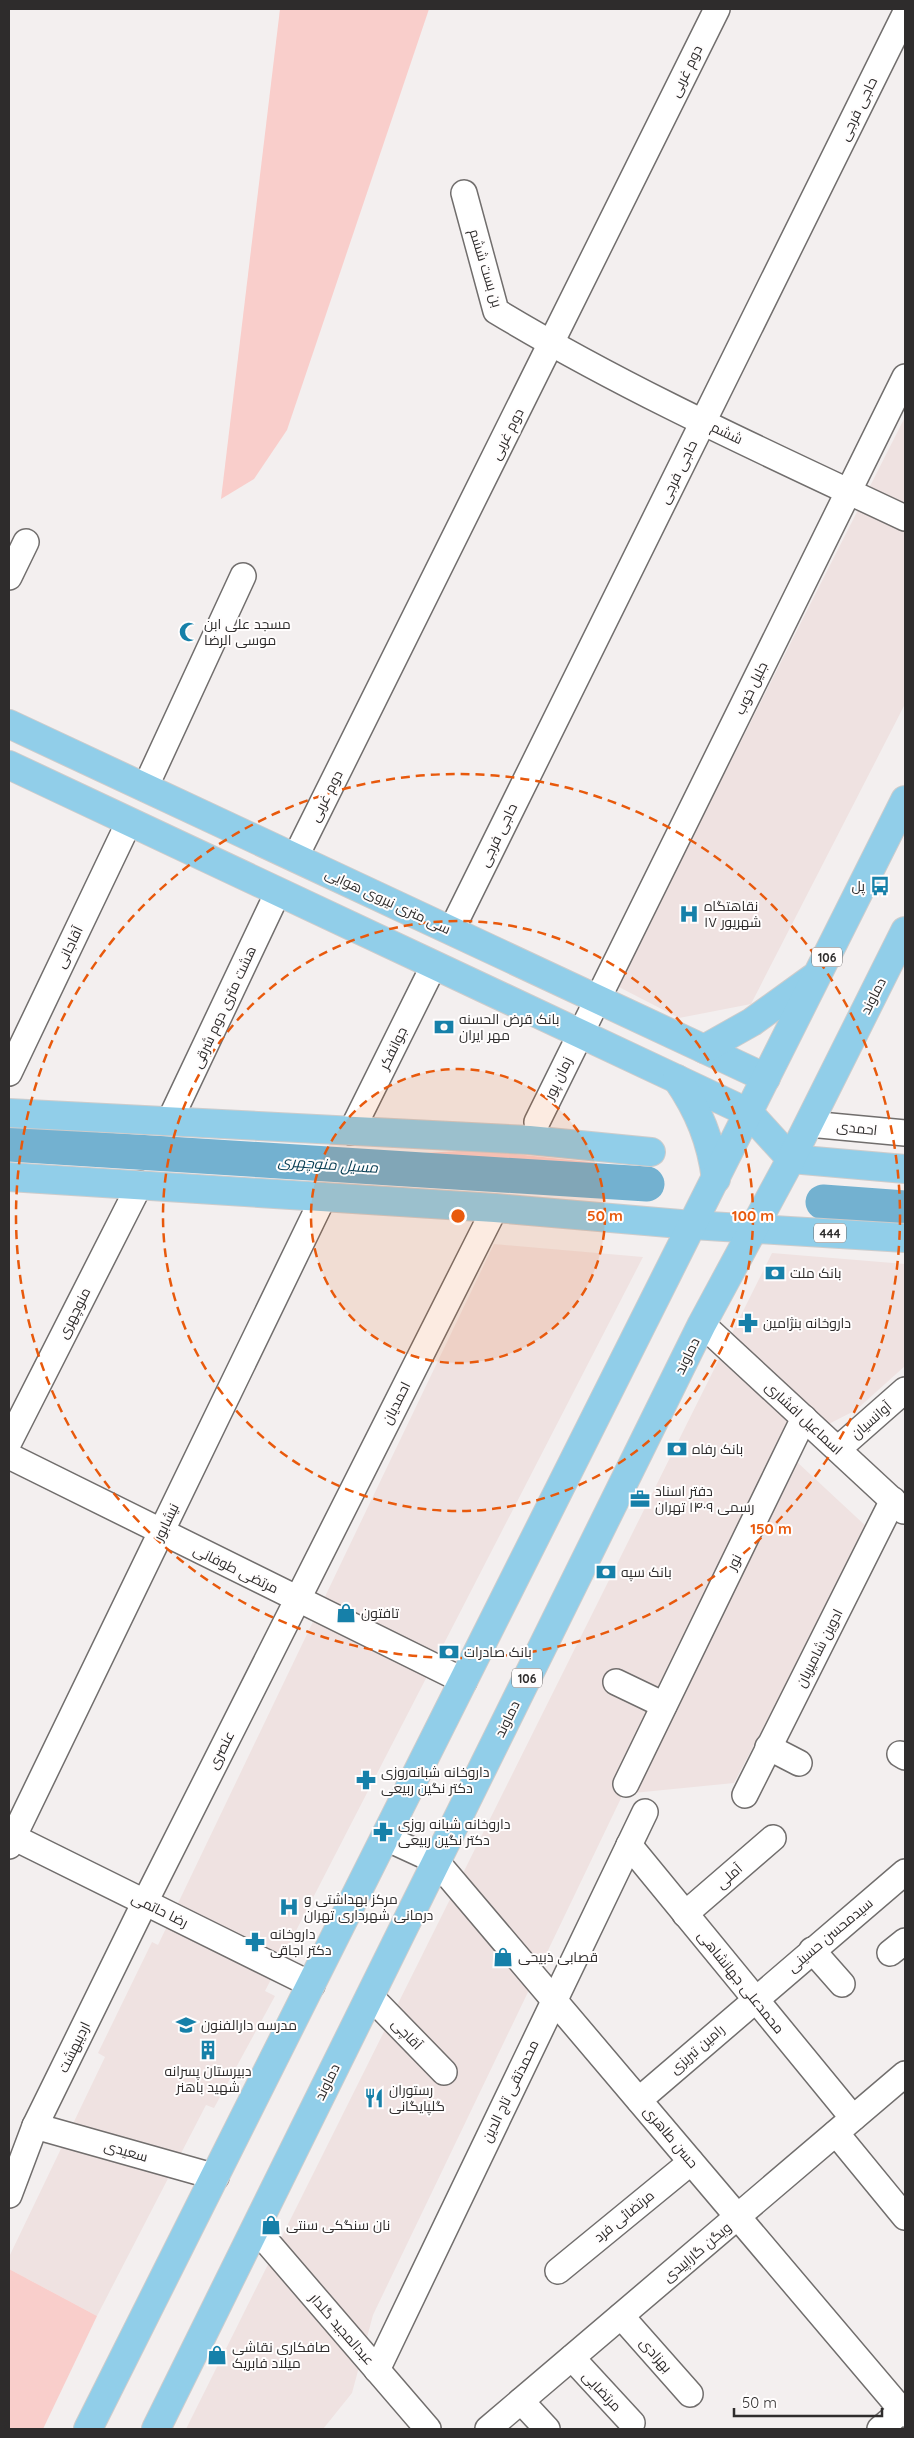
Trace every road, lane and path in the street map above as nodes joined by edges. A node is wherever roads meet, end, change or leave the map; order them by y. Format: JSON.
{"nodes":[{"id":1,"x":716,"y":9,"type":"edge"},
{"id":2,"x":905,"y":14,"type":"edge"},
{"id":3,"x":464,"y":193,"type":"dead end"},
{"id":4,"x":552,"y":344,"type":"junction"},
{"id":5,"x":905,"y":377,"type":"edge"},
{"id":6,"x":703,"y":422,"type":"junction"},
{"id":7,"x":848,"y":492,"type":"junction"},
{"id":8,"x":905,"y":518,"type":"edge"},
{"id":9,"x":26,"y":542,"type":"dead end"},
{"id":10,"x":243,"y":576,"type":"dead end"},
{"id":11,"x":9,"y":577,"type":"edge"},
{"id":12,"x":9,"y":724,"type":"edge"},
{"id":13,"x":9,"y":765,"type":"edge"},
{"id":14,"x":145,"y":788,"type":"junction"},
{"id":15,"x":905,"y":800,"type":"edge"},
{"id":16,"x":129,"y":822,"type":"junction"},
{"id":17,"x":295,"y":858,"type":"junction"},
{"id":18,"x":278,"y":892,"type":"junction"},
{"id":19,"x":451,"y":930,"type":"junction"},
{"id":20,"x":905,"y":932,"type":"edge"},
{"id":21,"x":434,"y":965,"type":"junction"},
{"id":22,"x":818,"y":974,"type":"junction"},
{"id":23,"x":597,"y":999,"type":"junction"},
{"id":24,"x":580,"y":1033,"type":"junction"},
{"id":25,"x":704,"y":1049,"type":"junction"},
{"id":26,"x":9,"y":1073,"type":"edge"},
{"id":27,"x":766,"y":1078,"type":"junction"},
{"id":28,"x":677,"y":1080,"type":"junction"},
{"id":29,"x":9,"y":1113,"type":"edge"},
{"id":30,"x":749,"y":1113,"type":"junction"},
{"id":31,"x":170,"y":1122,"type":"junction"},
{"id":32,"x":809,"y":1124,"type":"junction"},
{"id":33,"x":533,"y":1131,"type":"junction"},
{"id":34,"x":351,"y":1132,"type":"junction"},
{"id":35,"x":905,"y":1133,"type":"edge"},
{"id":36,"x":651,"y":1152,"type":"dead end"},
{"id":37,"x":791,"y":1159,"type":"junction"},
{"id":38,"x":905,"y":1169,"type":"edge"},
{"id":39,"x":9,"y":1177,"type":"edge"},
{"id":40,"x":716,"y":1178,"type":"junction"},
{"id":41,"x":140,"y":1184,"type":"junction"},
{"id":42,"x":323,"y":1198,"type":"junction"},
{"id":43,"x":495,"y":1208,"type":"junction"},
{"id":44,"x":692,"y":1225,"type":"junction"},
{"id":45,"x":755,"y":1228,"type":"junction"},
{"id":46,"x":905,"y":1238,"type":"edge"},
{"id":47,"x":702,"y":1324,"type":"junction"},
{"id":48,"x":905,"y":1390,"type":"edge"},
{"id":49,"x":804,"y":1418,"type":"junction"},
{"id":50,"x":9,"y":1442,"type":"edge"},
{"id":51,"x":838,"y":1449,"type":"junction"},
{"id":52,"x":9,"y":1456,"type":"edge"},
{"id":53,"x":899,"y":1506,"type":"edge"},
{"id":54,"x":161,"y":1532,"type":"junction"},
{"id":55,"x":298,"y":1599,"type":"junction"},
{"id":56,"x":464,"y":1681,"type":"junction"},
{"id":57,"x":616,"y":1682,"type":"dead end"},
{"id":58,"x":664,"y":1705,"type":"junction"},
{"id":59,"x":768,"y":1747,"type":"junction"},
{"id":60,"x":799,"y":1763,"type":"dead end"},
{"id":61,"x":626,"y":1784,"type":"dead end"},
{"id":62,"x":744,"y":1795,"type":"dead end"},
{"id":63,"x":645,"y":1812,"type":"dead end"},
{"id":64,"x":386,"y":1838,"type":"junction"},
{"id":65,"x":773,"y":1838,"type":"dead end"},
{"id":66,"x":10,"y":1839,"type":"edge"},
{"id":67,"x":629,"y":1845,"type":"junction"},
{"id":68,"x":436,"y":1861,"type":"junction"},
{"id":69,"x":905,"y":1872,"type":"edge"},
{"id":70,"x":145,"y":1902,"type":"junction"},
{"id":71,"x":685,"y":1914,"type":"junction"},
{"id":72,"x":812,"y":1950,"type":"junction"},
{"id":73,"x":842,"y":1984,"type":"dead end"},
{"id":74,"x":312,"y":1985,"type":"junction"},
{"id":75,"x":370,"y":1996,"type":"junction"},
{"id":76,"x":755,"y":1999,"type":"junction"},
{"id":77,"x":554,"y":2000,"type":"junction"},
{"id":78,"x":444,"y":2072,"type":"dead end"},
{"id":79,"x":905,"y":2074,"type":"edge"},
{"id":80,"x":639,"y":2100,"type":"junction"},
{"id":81,"x":36,"y":2126,"type":"junction"},
{"id":82,"x":845,"y":2126,"type":"junction"},
{"id":83,"x":691,"y":2162,"type":"junction"},
{"id":84,"x":216,"y":2177,"type":"junction"},
{"id":85,"x":9,"y":2195,"type":"edge"},
{"id":86,"x":738,"y":2217,"type":"junction"},
{"id":87,"x":905,"y":2217,"type":"edge"},
{"id":88,"x":255,"y":2228,"type":"junction"},
{"id":89,"x":558,"y":2271,"type":"dead end"},
{"id":90,"x":621,"y":2316,"type":"junction"},
{"id":91,"x":572,"y":2358,"type":"junction"},
{"id":92,"x":377,"y":2370,"type":"junction"},
{"id":93,"x":690,"y":2394,"type":"dead end"},
{"id":94,"x":521,"y":2402,"type":"junction"},
{"id":95,"x":904,"y":2411,"type":"edge"},
{"id":96,"x":632,"y":2423,"type":"dead end"},
{"id":97,"x":88,"y":2429,"type":"edge"},
{"id":98,"x":156,"y":2429,"type":"edge"},
{"id":99,"x":428,"y":2429,"type":"edge"},
{"id":100,"x":488,"y":2429,"type":"edge"},
{"id":101,"x":547,"y":2429,"type":"edge"},
{"id":102,"x":880,"y":2429,"type":"edge"}],
"edges":[{"from":1,"to":4,"type":"street","name":"دوم غربی"},
{"from":2,"to":6,"type":"street","name":"حاجی فرجی"},
{"from":3,"to":4,"type":"street","name":"بن بست ششم"},
{"from":4,"to":6,"type":"street","name":"ششم"},
{"from":4,"to":17,"type":"street","name":"دوم غربی"},
{"from":5,"to":7,"type":"street","name":"جلیل خوب"},
{"from":6,"to":7,"type":"street","name":"ششم"},
{"from":6,"to":19,"type":"street","name":"حاجی فرجی"},
{"from":7,"to":8,"type":"street","name":"ششم"},
{"from":7,"to":23,"type":"street","name":"جلیل خوب"},
{"from":9,"to":11,"type":"street"},
{"from":10,"to":14,"type":"street"},
{"from":12,"to":14,"type":"main road","name":"سی متری نیروی هوایی"},
{"from":13,"to":16,"type":"main road"},
{"from":14,"to":17,"type":"main road","name":"سی متری نیروی هوایی"},
{"from":15,"to":22,"type":"main road","number":"106"},
{"from":16,"to":18,"type":"main road"},
{"from":16,"to":26,"type":"street","name":"آقاجانی"},
{"from":17,"to":19,"type":"main road","name":"سی متری نیروی هوایی"},
{"from":18,"to":21,"type":"main road"},
{"from":18,"to":31,"type":"street","name":"هشت متری دوم شرقی"},
{"from":19,"to":23,"type":"main road","name":"سی متری نیروی هوایی"},
{"from":20,"to":32,"type":"main road","name":"دماوند","number":"106"},
{"from":21,"to":24,"type":"main road"},
{"from":21,"to":34,"type":"street","name":"جوانفکر"},
{"from":22,"to":25,"type":"main road"},
{"from":22,"to":27,"type":"main road","number":"106"},
{"from":23,"to":24,"type":"street","name":"جلیل خوب"},
{"from":23,"to":25,"type":"main road","name":"سی متری نیروی هوایی"},
{"from":24,"to":28,"type":"main road"},
{"from":24,"to":33,"type":"street","name":"زمان پور"},
{"from":25,"to":27,"type":"main road","name":"سی متری نیروی هوایی"},
{"from":27,"to":30,"type":"main road","number":"106"},
{"from":28,"to":30,"type":"main road"},
{"from":28,"to":40,"type":"main road"},
{"from":29,"to":31,"type":"main road"},
{"from":30,"to":37,"type":"main road"},
{"from":30,"to":40,"type":"main road","number":"106"},
{"from":31,"to":34,"type":"main road"},
{"from":32,"to":35,"type":"street","name":"احمدی"},
{"from":32,"to":37,"type":"main road","name":"دماوند","number":"106"},
{"from":33,"to":34,"type":"main road"},
{"from":33,"to":36,"type":"main road"},
{"from":37,"to":38,"type":"main road"},
{"from":37,"to":45,"type":"main road","name":"دماوند","number":"106"},
{"from":39,"to":41,"type":"main road"},
{"from":40,"to":44,"type":"main road","number":"106"},
{"from":41,"to":42,"type":"main road"},
{"from":41,"to":50,"type":"street","name":"منوچهری"},
{"from":42,"to":43,"type":"main road"},
{"from":42,"to":54,"type":"street","name":"نیشابور"},
{"from":43,"to":44,"type":"main road"},
{"from":43,"to":55,"type":"street","name":"احمدیان"},
{"from":44,"to":45,"type":"main road"},
{"from":44,"to":56,"type":"main road","number":"106"},
{"from":45,"to":46,"type":"main road","number":"444"},
{"from":45,"to":47,"type":"main road","name":"دماوند","number":"106"},
{"from":47,"to":49,"type":"street","name":"اسماعیل افشاری"},
{"from":47,"to":68,"type":"main road","name":"دماوند","number":"106"},
{"from":48,"to":51,"type":"street","name":"آوانسیان"},
{"from":49,"to":51,"type":"street","name":"اسماعیل افشاری"},
{"from":49,"to":58,"type":"street","name":"نور"},
{"from":51,"to":53,"type":"street","name":"اسماعیل افشاری"},
{"from":52,"to":54,"type":"street","name":"مرتضی طوفانی"},
{"from":53,"to":59,"type":"street","name":"ادوین شامیریان"},
{"from":54,"to":55,"type":"street","name":"مرتضی طوفانی"},
{"from":54,"to":66,"type":"street","name":"نیشابور"},
{"from":55,"to":56,"type":"street","name":"مرتضی طوفانی"},
{"from":55,"to":70,"type":"street","name":"عنصری"},
{"from":56,"to":64,"type":"main road","number":"106"},
{"from":57,"to":58,"type":"street"},
{"from":58,"to":61,"type":"street","name":"نور"},
{"from":59,"to":60,"type":"street"},
{"from":59,"to":62,"type":"street","name":"ادوین شامیریان"},
{"from":63,"to":67,"type":"street","name":"محمدتقی تاج الدین"},
{"from":64,"to":68,"type":"street"},
{"from":64,"to":74,"type":"main road","number":"106"},
{"from":65,"to":71,"type":"street","name":"آملی"},
{"from":66,"to":70,"type":"street","name":"رضا حاتمی"},
{"from":67,"to":71,"type":"street","name":"محمدعلی جهانشاهی"},
{"from":67,"to":77,"type":"street","name":"محمدتقی تاج الدین"},
{"from":68,"to":75,"type":"main road","name":"دماوند","number":"106"},
{"from":68,"to":77,"type":"street","name":"حسن طاهری"},
{"from":69,"to":72,"type":"street","name":"سیدمحسن حسینی"},
{"from":70,"to":74,"type":"street","name":"رضا حاتمی"},
{"from":70,"to":81,"type":"street","name":"اردیبهشت"},
{"from":71,"to":76,"type":"street","name":"محمدعلی جهانشاهی"},
{"from":72,"to":73,"type":"street"},
{"from":72,"to":76,"type":"street","name":"سیدمحسن حسینی"},
{"from":74,"to":84,"type":"main road","number":"106"},
{"from":75,"to":78,"type":"street","name":"آقاچی"},
{"from":75,"to":88,"type":"main road","name":"دماوند","number":"106"},
{"from":76,"to":80,"type":"street","name":"رامین تبریزی"},
{"from":76,"to":82,"type":"street","name":"محمدعلی جهانشاهی"},
{"from":77,"to":80,"type":"street","name":"حسن طاهری"},
{"from":77,"to":92,"type":"street","name":"محمدتقی تاج الدین"},
{"from":79,"to":82,"type":"street","name":"ویگن گاراپیدی"},
{"from":80,"to":83,"type":"street","name":"حسن طاهری"},
{"from":81,"to":84,"type":"street","name":"سعیدی"},
{"from":81,"to":85,"type":"street","name":"اردیبهشت"},
{"from":82,"to":86,"type":"street","name":"ویگن گاراپیدی"},
{"from":82,"to":87,"type":"street","name":"محمدعلی جهانشاهی"},
{"from":83,"to":86,"type":"street","name":"حسن طاهری"},
{"from":83,"to":89,"type":"street","name":"مرتضائی فرد"},
{"from":84,"to":97,"type":"main road","number":"106"},
{"from":86,"to":90,"type":"street","name":"ویگن گاراپیدی"},
{"from":86,"to":95,"type":"street","name":"حسن طاهری"},
{"from":88,"to":92,"type":"street","name":"عبدالمجید گلدار"},
{"from":88,"to":98,"type":"main road","name":"دماوند","number":"106"},
{"from":90,"to":91,"type":"street","name":"ویگن گاراپیدی"},
{"from":90,"to":93,"type":"street","name":"بهزادی"},
{"from":91,"to":94,"type":"street","name":"ویگن گاراپیدی"},
{"from":91,"to":96,"type":"street","name":"مرتضایی"},
{"from":92,"to":99,"type":"street","name":"عبدالمجید گلدار"},
{"from":94,"to":100,"type":"street","name":"ویگن گاراپیدی"},
{"from":94,"to":101,"type":"street"},
{"from":95,"to":102,"type":"street"}]}
